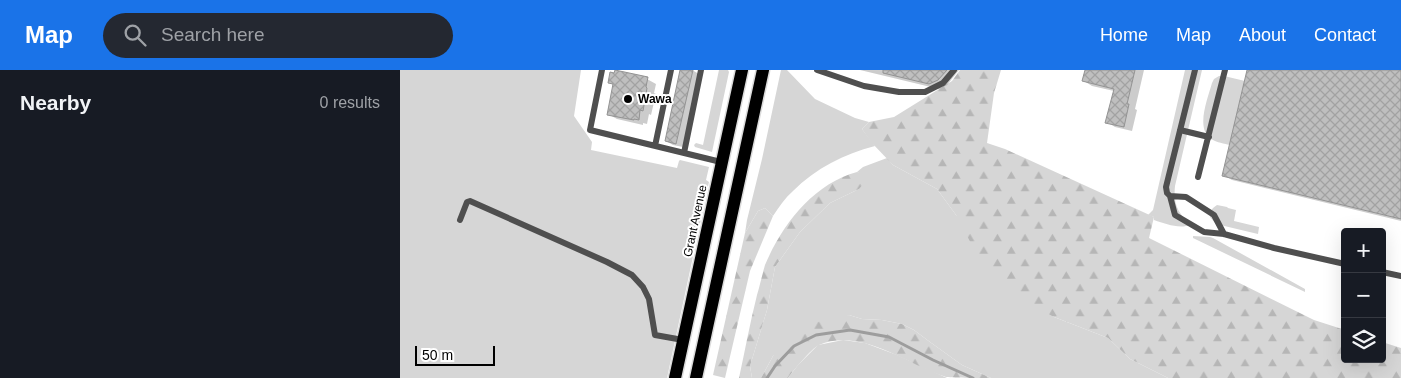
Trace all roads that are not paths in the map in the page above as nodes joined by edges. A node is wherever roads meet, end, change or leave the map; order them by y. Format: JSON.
{"nodes":[{"id":1,"x":602,"y":70,"type":"edge"},
{"id":2,"x":671,"y":70,"type":"edge"},
{"id":3,"x":701,"y":70,"type":"edge"},
{"id":4,"x":742,"y":70,"type":"edge"},
{"id":5,"x":763,"y":70,"type":"edge"},
{"id":6,"x":817,"y":70,"type":"edge"},
{"id":7,"x":954,"y":70,"type":"edge"},
{"id":8,"x":1195,"y":70,"type":"edge"},
{"id":9,"x":1225,"y":70,"type":"edge"},
{"id":10,"x":825,"y":72,"type":"edge"},
{"id":11,"x":1180,"y":130,"type":"junction"},
{"id":12,"x":1209,"y":137,"type":"junction"},
{"id":13,"x":654,"y":146,"type":"junction"},
{"id":14,"x":684,"y":153,"type":"junction"},
{"id":15,"x":721,"y":162,"type":"junction"},
{"id":16,"x":1198,"y":177,"type":"dead end"},
{"id":17,"x":1170,"y":196,"type":"junction"},
{"id":18,"x":460,"y":220,"type":"dead end"},
{"id":19,"x":1224,"y":234,"type":"junction"},
{"id":20,"x":1341,"y":263,"type":"edge"},
{"id":21,"x":1386,"y":273,"type":"edge"},
{"id":22,"x":1401,"y":276,"type":"edge"},
{"id":23,"x":683,"y":340,"type":"junction"},
{"id":24,"x":675,"y":378,"type":"edge"},
{"id":25,"x":696,"y":378,"type":"edge"}],
"edges":[{"from":1,"to":13,"type":"lane"},
{"from":2,"to":13,"type":"lane"},
{"from":3,"to":14,"type":"lane"},
{"from":4,"to":15,"type":"main road","name":"Grant Avenue"},
{"from":5,"to":25,"type":"main road"},
{"from":6,"to":10,"type":"lane"},
{"from":7,"to":10,"type":"lane"},
{"from":8,"to":11,"type":"lane"},
{"from":9,"to":12,"type":"lane"},
{"from":11,"to":12,"type":"lane"},
{"from":11,"to":17,"type":"lane"},
{"from":12,"to":16,"type":"lane"},
{"from":13,"to":14,"type":"lane"},
{"from":14,"to":15,"type":"lane"},
{"from":15,"to":23,"type":"main road","name":"Grant Avenue"},
{"from":17,"to":19,"type":"lane"},
{"from":17,"to":19,"type":"lane"},
{"from":18,"to":23,"type":"lane"},
{"from":19,"to":20,"type":"lane"},
{"from":21,"to":22,"type":"lane"},
{"from":23,"to":24,"type":"main road","name":"Grant Avenue"}]}
